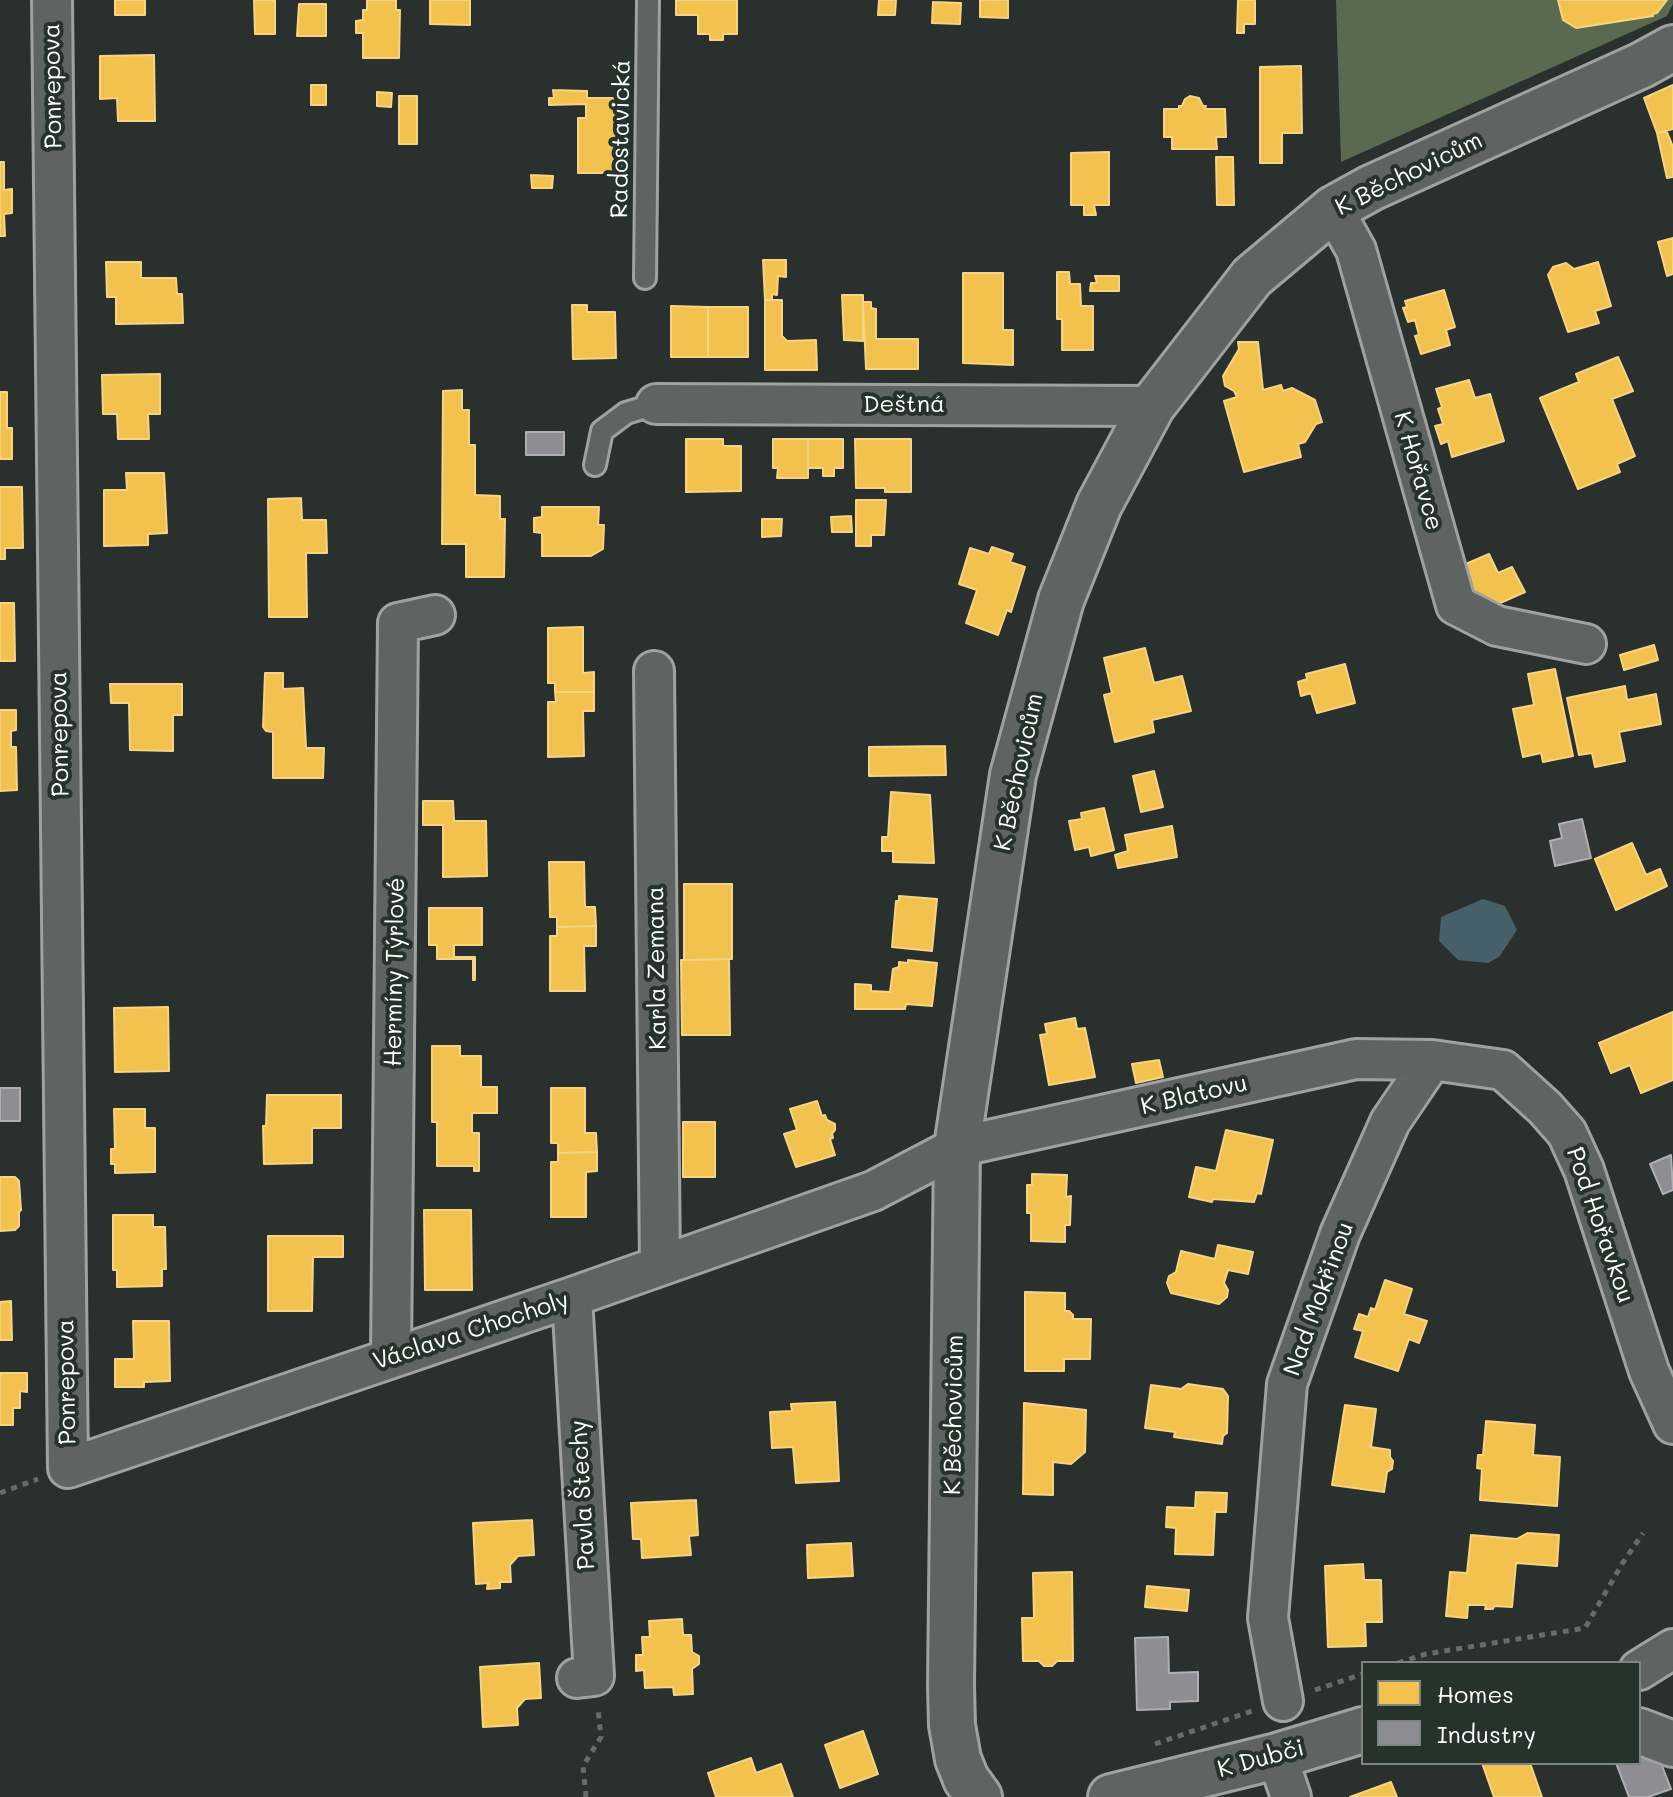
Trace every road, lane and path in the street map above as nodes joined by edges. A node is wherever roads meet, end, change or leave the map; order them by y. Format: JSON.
{"nodes":[{"id":1,"x":52,"y":0,"type":"edge"},
{"id":2,"x":648,"y":0,"type":"edge"},
{"id":3,"x":1673,"y":48,"type":"edge"},
{"id":4,"x":1333,"y":209,"type":"junction"},
{"id":5,"x":645,"y":278,"type":"dead end"},
{"id":6,"x":656,"y":404,"type":"joint"},
{"id":7,"x":1152,"y":406,"type":"junction"},
{"id":8,"x":595,"y":465,"type":"dead end"},
{"id":9,"x":435,"y":615,"type":"dead end"},
{"id":10,"x":1586,"y":644,"type":"dead end"},
{"id":11,"x":654,"y":671,"type":"dead end"},
{"id":12,"x":1432,"y":1060,"type":"junction"},
{"id":13,"x":957,"y":1147,"type":"junction"},
{"id":14,"x":873,"y":1191,"type":"joint"},
{"id":15,"x":660,"y":1266,"type":"junction"},
{"id":16,"x":572,"y":1297,"type":"junction"},
{"id":17,"x":391,"y":1357,"type":"junction"},
{"id":18,"x":1673,"y":1424,"type":"edge"},
{"id":19,"x":68,"y":1468,"type":"joint"},
{"id":20,"x":1643,"y":1533,"type":"dead end"},
{"id":21,"x":1673,"y":1649,"type":"edge"},
{"id":22,"x":1404,"y":1661,"type":"edge"},
{"id":23,"x":1641,"y":1669,"type":"edge"},
{"id":24,"x":1361,"y":1675,"type":"edge"},
{"id":25,"x":585,"y":1677,"type":"joint"},
{"id":26,"x":1283,"y":1701,"type":"junction"},
{"id":27,"x":1361,"y":1731,"type":"edge"},
{"id":28,"x":1641,"y":1732,"type":"edge"},
{"id":29,"x":1673,"y":1744,"type":"edge"},
{"id":30,"x":1145,"y":1747,"type":"dead end"},
{"id":31,"x":1277,"y":1756,"type":"junction"},
{"id":32,"x":586,"y":1797,"type":"edge"},
{"id":33,"x":979,"y":1797,"type":"edge"},
{"id":34,"x":1111,"y":1797,"type":"edge"},
{"id":35,"x":1291,"y":1797,"type":"edge"}],
"edges":[{"from":1,"to":19,"type":"street","name":"Ponrepova"},
{"from":2,"to":5,"type":"lane","name":"Radostavická"},
{"from":3,"to":4,"type":"street","name":"K Běchovicům"},
{"from":4,"to":7,"type":"street","name":"K Běchovicům"},
{"from":4,"to":10,"type":"street","name":"K Hořavce"},
{"from":6,"to":7,"type":"street","name":"Deštná"},
{"from":6,"to":8,"type":"lane"},
{"from":7,"to":13,"type":"street","name":"K Běchovicům"},
{"from":9,"to":17,"type":"street","name":"Hermíny Týrlové"},
{"from":11,"to":15,"type":"street","name":"Karla Zemana"},
{"from":12,"to":13,"type":"street","name":"K Blatovu"},
{"from":12,"to":18,"type":"street","name":"Pod Hořavkou"},
{"from":12,"to":26,"type":"street","name":"Nad Mokřinou"},
{"from":13,"to":14,"type":"street","name":"K Blatovu"},
{"from":13,"to":33,"type":"street","name":"K Běchovicům"},
{"from":14,"to":15,"type":"street","name":"Václava Chocholy"},
{"from":15,"to":16,"type":"street","name":"Václava Chocholy"},
{"from":16,"to":17,"type":"street","name":"Václava Chocholy"},
{"from":16,"to":25,"type":"street","name":"Pavla Štechy"},
{"from":17,"to":19,"type":"street","name":"Václava Chocholy"},
{"from":20,"to":22,"type":"path"},
{"from":21,"to":23,"type":"street"},
{"from":24,"to":26,"type":"path"},
{"from":25,"to":32,"type":"path"},
{"from":26,"to":30,"type":"path"},
{"from":27,"to":31,"type":"street","name":"K Dubči"},
{"from":28,"to":29,"type":"street"},
{"from":31,"to":34,"type":"street","name":"K Dubči"},
{"from":31,"to":35,"type":"street"}]}
